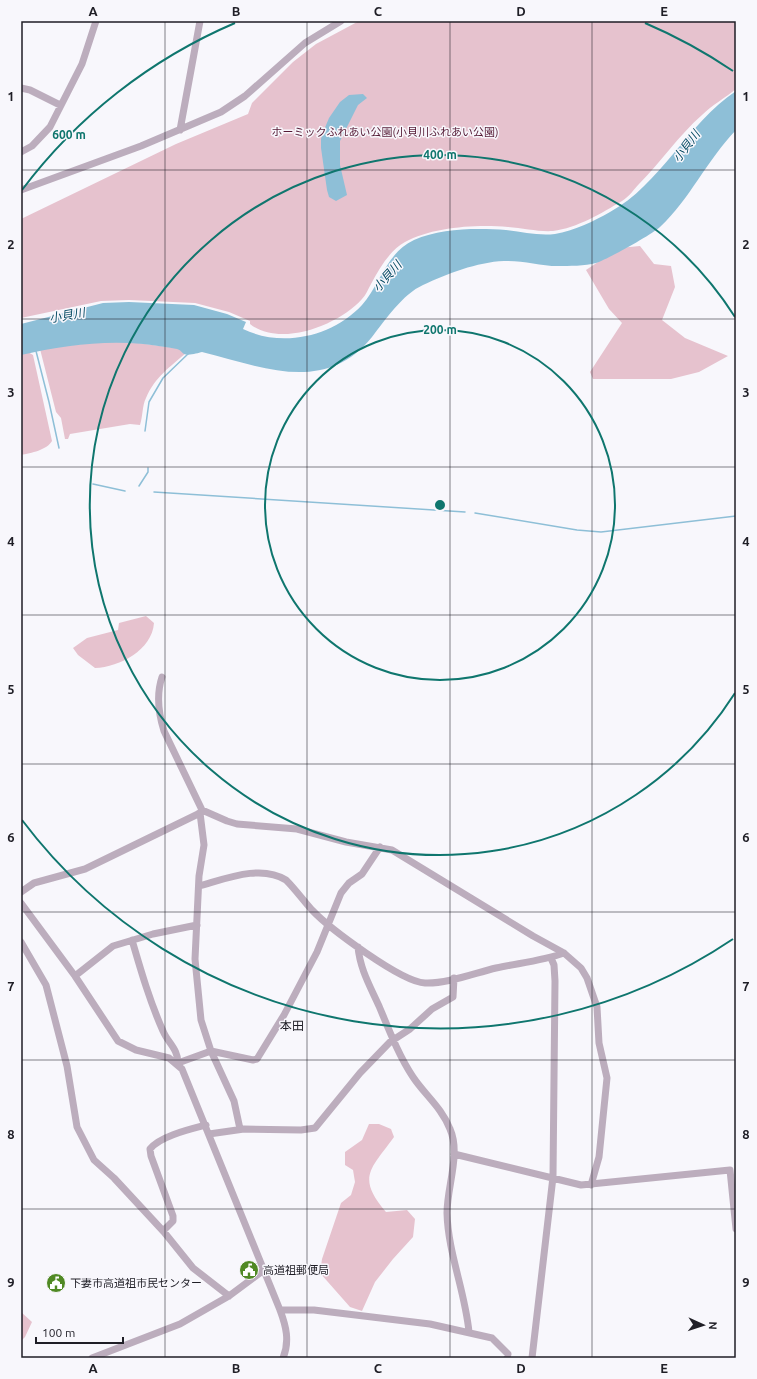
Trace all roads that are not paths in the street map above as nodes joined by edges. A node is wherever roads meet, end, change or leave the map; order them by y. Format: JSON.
{"nodes":[{"id":1,"x":96,"y":21,"type":"edge"},
{"id":2,"x":200,"y":21,"type":"edge"},
{"id":3,"x":341,"y":21,"type":"edge"},
{"id":4,"x":21,"y":88,"type":"edge"},
{"id":5,"x":60,"y":105,"type":"junction"},
{"id":6,"x":180,"y":130,"type":"junction"},
{"id":7,"x":21,"y":152,"type":"edge"},
{"id":8,"x":21,"y":190,"type":"edge"},
{"id":9,"x":162,"y":676,"type":"dead end"},
{"id":10,"x":201,"y":811,"type":"junction"},
{"id":11,"x":380,"y":847,"type":"junction"},
{"id":12,"x":199,"y":886,"type":"junction"},
{"id":13,"x":21,"y":892,"type":"edge"},
{"id":14,"x":21,"y":903,"type":"edge"},
{"id":15,"x":197,"y":925,"type":"junction"},
{"id":16,"x":328,"y":925,"type":"junction"},
{"id":17,"x":132,"y":940,"type":"junction"},
{"id":18,"x":21,"y":942,"type":"edge"},
{"id":19,"x":358,"y":947,"type":"junction"},
{"id":20,"x":564,"y":953,"type":"junction"},
{"id":21,"x":551,"y":958,"type":"junction"},
{"id":22,"x":75,"y":976,"type":"junction"},
{"id":23,"x":454,"y":978,"type":"junction"},
{"id":24,"x":394,"y":1040,"type":"junction"},
{"id":25,"x":211,"y":1051,"type":"junction"},
{"id":26,"x":178,"y":1063,"type":"junction"},
{"id":27,"x":206,"y":1125,"type":"junction"},
{"id":28,"x":240,"y":1129,"type":"junction"},
{"id":29,"x":209,"y":1134,"type":"junction"},
{"id":30,"x":454,"y":1154,"type":"junction"},
{"id":31,"x":553,"y":1177,"type":"junction"},
{"id":32,"x":591,"y":1185,"type":"junction"},
{"id":33,"x":736,"y":1229,"type":"edge"},
{"id":34,"x":163,"y":1231,"type":"junction"},
{"id":35,"x":264,"y":1270,"type":"junction"},
{"id":36,"x":229,"y":1296,"type":"junction"},
{"id":37,"x":280,"y":1310,"type":"junction"},
{"id":38,"x":469,"y":1332,"type":"junction"},
{"id":39,"x":286,"y":1356,"type":"edge"},
{"id":40,"x":92,"y":1358,"type":"edge"},
{"id":41,"x":507,"y":1358,"type":"edge"},
{"id":42,"x":532,"y":1358,"type":"edge"}],
"edges":[{"from":1,"to":5,"type":"street"},
{"from":2,"to":6,"type":"street"},
{"from":3,"to":6,"type":"street"},
{"from":4,"to":5,"type":"street"},
{"from":5,"to":7,"type":"street"},
{"from":6,"to":8,"type":"street"},
{"from":9,"to":10,"type":"street"},
{"from":10,"to":11,"type":"street"},
{"from":10,"to":12,"type":"street"},
{"from":10,"to":13,"type":"street"},
{"from":11,"to":16,"type":"street"},
{"from":11,"to":20,"type":"street"},
{"from":12,"to":15,"type":"street"},
{"from":12,"to":16,"type":"street"},
{"from":14,"to":22,"type":"street"},
{"from":15,"to":17,"type":"street"},
{"from":15,"to":25,"type":"street"},
{"from":16,"to":19,"type":"street"},
{"from":16,"to":25,"type":"street"},
{"from":17,"to":22,"type":"street"},
{"from":17,"to":26,"type":"street"},
{"from":18,"to":34,"type":"street"},
{"from":19,"to":23,"type":"street"},
{"from":19,"to":24,"type":"street"},
{"from":20,"to":21,"type":"street"},
{"from":20,"to":32,"type":"street"},
{"from":21,"to":23,"type":"street"},
{"from":21,"to":31,"type":"street"},
{"from":22,"to":26,"type":"street"},
{"from":23,"to":24,"type":"street"},
{"from":24,"to":28,"type":"street"},
{"from":24,"to":30,"type":"street"},
{"from":25,"to":26,"type":"street"},
{"from":25,"to":28,"type":"street"},
{"from":26,"to":27,"type":"street"},
{"from":27,"to":29,"type":"street"},
{"from":27,"to":34,"type":"street"},
{"from":28,"to":29,"type":"street"},
{"from":29,"to":35,"type":"street"},
{"from":30,"to":31,"type":"street"},
{"from":30,"to":38,"type":"street"},
{"from":31,"to":32,"type":"street"},
{"from":31,"to":42,"type":"street"},
{"from":32,"to":33,"type":"street"},
{"from":34,"to":36,"type":"street"},
{"from":35,"to":36,"type":"street"},
{"from":35,"to":37,"type":"street"},
{"from":36,"to":40,"type":"street"},
{"from":37,"to":38,"type":"street"},
{"from":37,"to":39,"type":"street"},
{"from":38,"to":41,"type":"street"}]}
